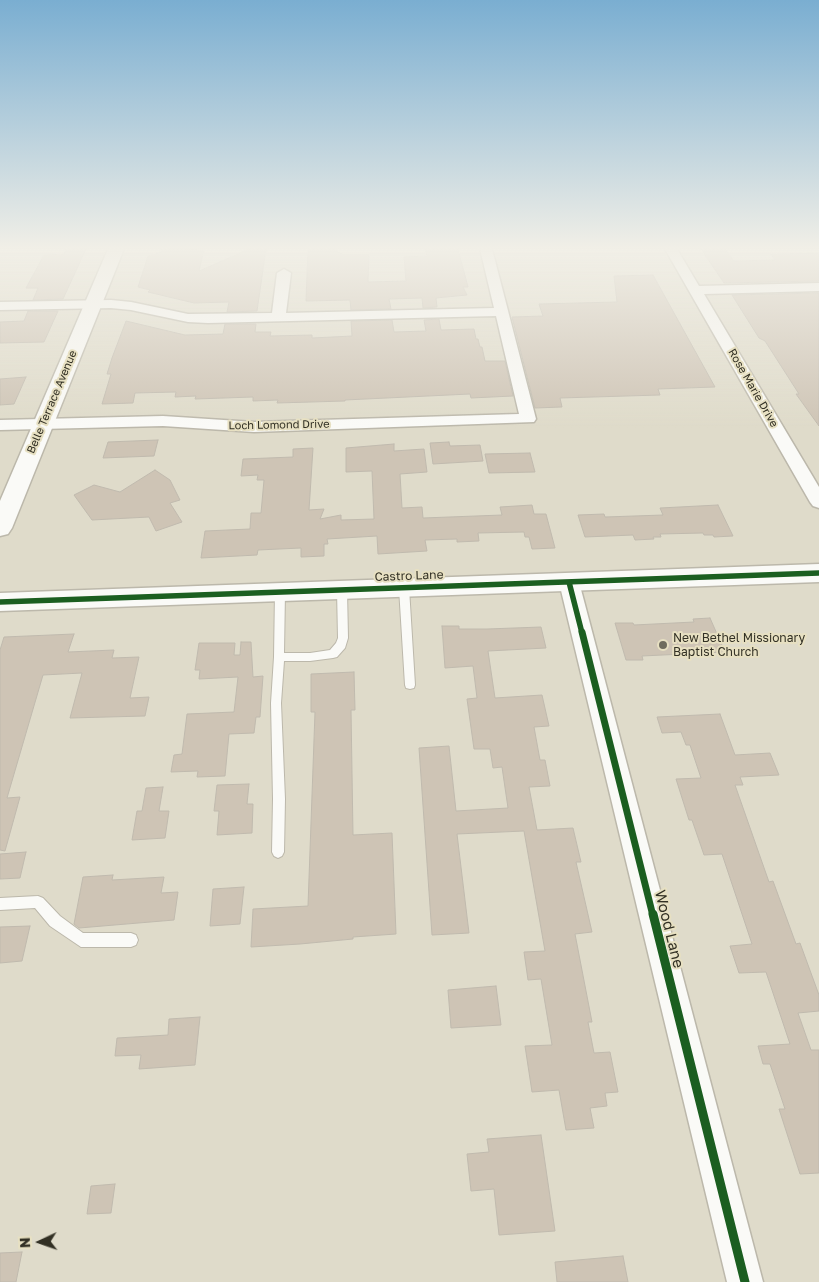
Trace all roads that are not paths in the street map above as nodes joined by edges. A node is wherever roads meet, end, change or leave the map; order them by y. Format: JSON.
{"nodes":[{"id":1,"x":91,"y":309,"type":"edge"},
{"id":2,"x":145,"y":309,"type":"edge"},
{"id":3,"x":280,"y":309,"type":"edge"},
{"id":4,"x":501,"y":309,"type":"edge"},
{"id":5,"x":706,"y":309,"type":"edge"},
{"id":6,"x":502,"y":312,"type":"junction"},
{"id":7,"x":279,"y":317,"type":"junction"},
{"id":8,"x":43,"y":424,"type":"junction"},
{"id":9,"x":0,"y":425,"type":"edge"},
{"id":10,"x":819,"y":502,"type":"edge"},
{"id":11,"x":0,"y":528,"type":"edge"},
{"id":12,"x":819,"y":573,"type":"edge"},
{"id":13,"x":569,"y":582,"type":"junction"},
{"id":14,"x":404,"y":588,"type":"junction"},
{"id":15,"x":342,"y":590,"type":"junction"},
{"id":16,"x":280,"y":592,"type":"junction"},
{"id":17,"x":0,"y":602,"type":"edge"},
{"id":18,"x":279,"y":657,"type":"junction"},
{"id":19,"x":410,"y":685,"type":"dead end"},
{"id":20,"x":278,"y":852,"type":"dead end"},
{"id":21,"x":0,"y":904,"type":"edge"},
{"id":22,"x":131,"y":940,"type":"dead end"},
{"id":23,"x":745,"y":1282,"type":"edge"}],
"edges":[{"from":1,"to":8,"type":"street","name":"Belle Terrace Avenue"},
{"from":2,"to":7,"type":"street"},
{"from":3,"to":7,"type":"street"},
{"from":4,"to":6,"type":"street"},
{"from":5,"to":10,"type":"street","name":"Rose Marie Drive"},
{"from":6,"to":7,"type":"street"},
{"from":6,"to":8,"type":"street","name":"Loch Lomond Drive"},
{"from":8,"to":9,"type":"street","name":"Loch Lomond Drive"},
{"from":8,"to":11,"type":"street","name":"Belle Terrace Avenue"},
{"from":12,"to":13,"type":"street","name":"Castro Lane"},
{"from":13,"to":14,"type":"street","name":"Castro Lane"},
{"from":13,"to":23,"type":"street","name":"Wood Lane"},
{"from":14,"to":15,"type":"street","name":"Castro Lane"},
{"from":14,"to":19,"type":"lane"},
{"from":15,"to":16,"type":"street","name":"Castro Lane"},
{"from":15,"to":18,"type":"lane"},
{"from":16,"to":17,"type":"street","name":"Castro Lane"},
{"from":16,"to":18,"type":"lane"},
{"from":18,"to":20,"type":"lane"},
{"from":21,"to":22,"type":"lane"}]}
